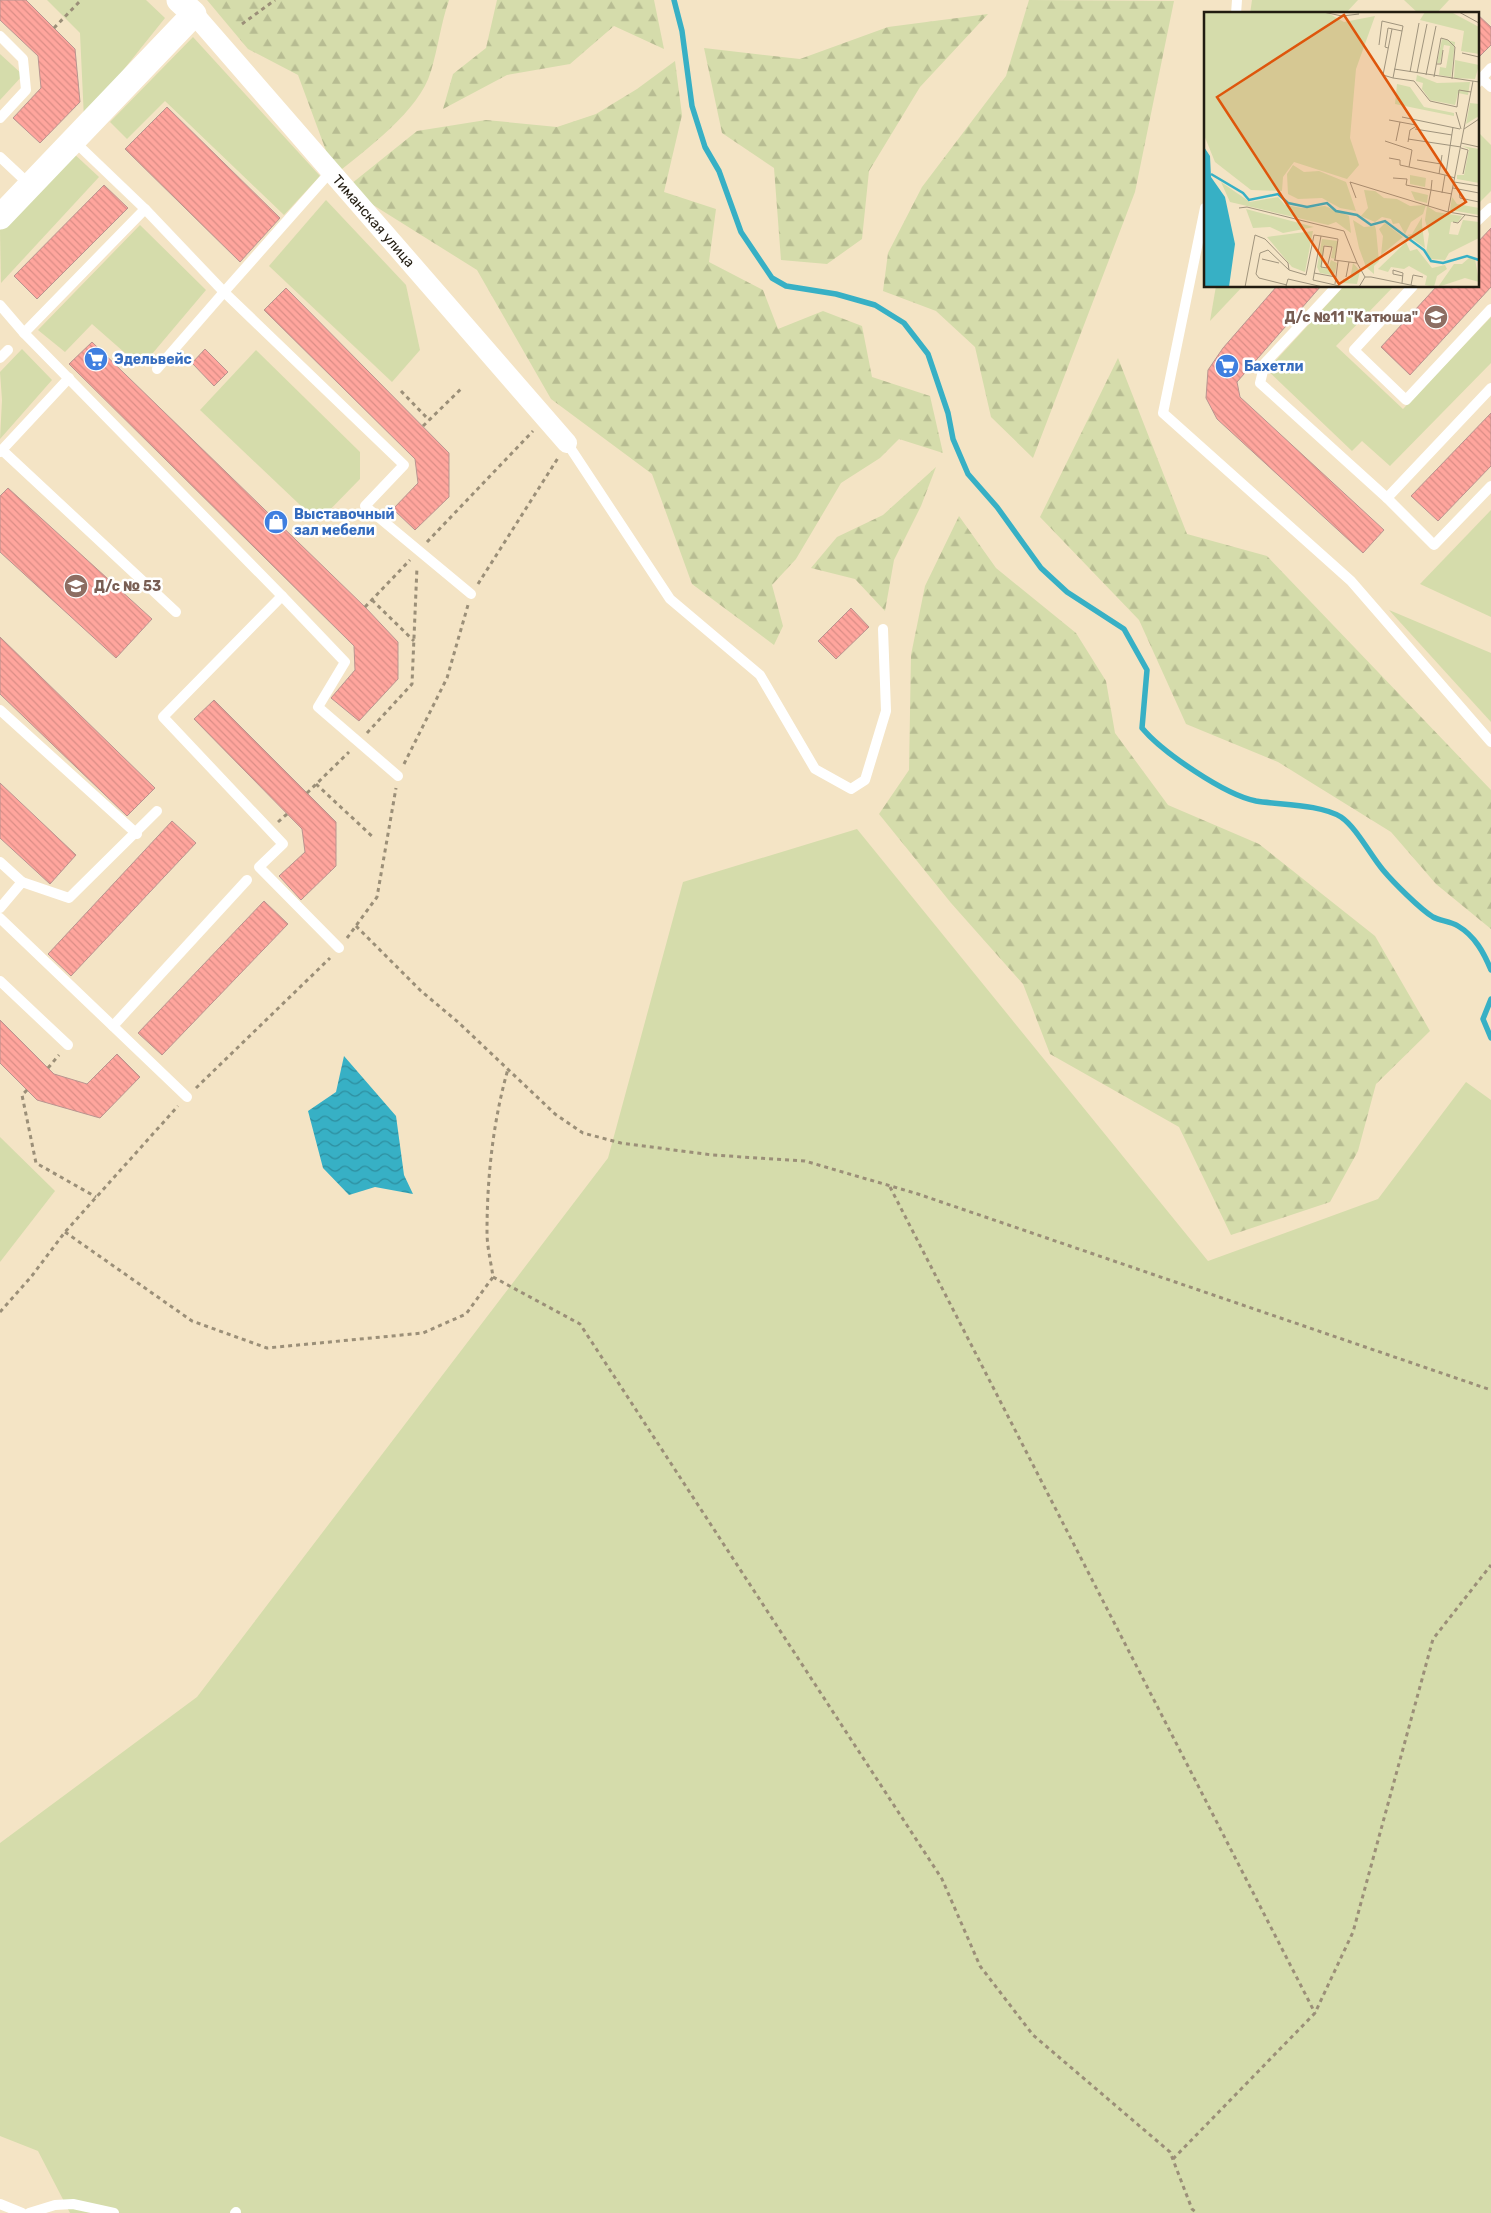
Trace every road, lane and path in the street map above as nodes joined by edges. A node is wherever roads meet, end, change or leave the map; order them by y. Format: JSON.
{"nodes":[{"id":1,"x":81,"y":0,"type":"edge"},
{"id":2,"x":275,"y":0,"type":"edge"},
{"id":3,"x":187,"y":7,"type":"edge"},
{"id":4,"x":242,"y":24,"type":"dead end"},
{"id":5,"x":54,"y":28,"type":"dead end"},
{"id":6,"x":0,"y":36,"type":"edge"},
{"id":7,"x":1491,"y":68,"type":"edge"},
{"id":8,"x":1479,"y":81,"type":"edge"},
{"id":9,"x":1491,"y":88,"type":"edge"},
{"id":10,"x":0,"y":118,"type":"edge"},
{"id":11,"x":74,"y":140,"type":"junction"},
{"id":12,"x":0,"y":157,"type":"edge"},
{"id":13,"x":332,"y":170,"type":"junction"},
{"id":14,"x":30,"y":185,"type":"junction"},
{"id":15,"x":1491,"y":208,"type":"edge"},
{"id":16,"x":145,"y":209,"type":"junction"},
{"id":17,"x":1204,"y":213,"type":"edge"},
{"id":18,"x":0,"y":217,"type":"edge"},
{"id":19,"x":1478,"y":221,"type":"edge"},
{"id":20,"x":1335,"y":288,"type":"edge"},
{"id":21,"x":1412,"y":288,"type":"edge"},
{"id":22,"x":224,"y":292,"type":"junction"},
{"id":23,"x":0,"y":305,"type":"edge"},
{"id":24,"x":1491,"y":309,"type":"edge"},
{"id":25,"x":24,"y":333,"type":"junction"},
{"id":26,"x":8,"y":350,"type":"dead end"},
{"id":27,"x":0,"y":358,"type":"edge"},
{"id":28,"x":157,"y":370,"type":"dead end"},
{"id":29,"x":69,"y":378,"type":"junction"},
{"id":30,"x":463,"y":387,"type":"dead end"},
{"id":31,"x":1491,"y":388,"type":"edge"},
{"id":32,"x":401,"y":391,"type":"dead end"},
{"id":33,"x":429,"y":420,"type":"junction"},
{"id":34,"x":423,"y":426,"type":"dead end"},
{"id":35,"x":567,"y":443,"type":"junction"},
{"id":36,"x":1,"y":451,"type":"edge"},
{"id":37,"x":1491,"y":486,"type":"edge"},
{"id":38,"x":1386,"y":498,"type":"junction"},
{"id":39,"x":417,"y":552,"type":"junction"},
{"id":40,"x":471,"y":594,"type":"junction"},
{"id":41,"x":282,"y":596,"type":"junction"},
{"id":42,"x":372,"y":600,"type":"junction"},
{"id":43,"x":365,"y":607,"type":"dead end"},
{"id":44,"x":176,"y":612,"type":"dead end"},
{"id":45,"x":883,"y":628,"type":"dead end"},
{"id":46,"x":414,"y":641,"type":"dead end"},
{"id":47,"x":0,"y":710,"type":"edge"},
{"id":48,"x":359,"y":742,"type":"junction"},
{"id":49,"x":1491,"y":742,"type":"edge"},
{"id":50,"x":398,"y":776,"type":"junction"},
{"id":51,"x":316,"y":784,"type":"junction"},
{"id":52,"x":307,"y":794,"type":"dead end"},
{"id":53,"x":157,"y":811,"type":"dead end"},
{"id":54,"x":137,"y":834,"type":"junction"},
{"id":55,"x":374,"y":838,"type":"dead end"},
{"id":56,"x":0,"y":862,"type":"edge"},
{"id":57,"x":247,"y":880,"type":"dead end"},
{"id":58,"x":22,"y":882,"type":"junction"},
{"id":59,"x":0,"y":908,"type":"edge"},
{"id":60,"x":0,"y":918,"type":"edge"},
{"id":61,"x":356,"y":926,"type":"junction"},
{"id":62,"x":340,"y":948,"type":"junction"},
{"id":63,"x":0,"y":981,"type":"edge"},
{"id":64,"x":113,"y":1026,"type":"junction"},
{"id":65,"x":68,"y":1045,"type":"dead end"},
{"id":66,"x":508,"y":1069,"type":"junction"},
{"id":67,"x":27,"y":1090,"type":"dead end"},
{"id":68,"x":187,"y":1097,"type":"junction"},
{"id":69,"x":890,"y":1186,"type":"junction"},
{"id":70,"x":96,"y":1197,"type":"junction"},
{"id":71,"x":65,"y":1232,"type":"junction"},
{"id":72,"x":493,"y":1277,"type":"junction"},
{"id":73,"x":0,"y":1312,"type":"edge"},
{"id":74,"x":1491,"y":1390,"type":"edge"},
{"id":75,"x":1491,"y":1565,"type":"edge"},
{"id":76,"x":1315,"y":2013,"type":"junction"},
{"id":77,"x":1173,"y":2160,"type":"junction"},
{"id":78,"x":0,"y":2204,"type":"edge"},
{"id":79,"x":22,"y":2213,"type":"edge"},
{"id":80,"x":29,"y":2213,"type":"edge"},
{"id":81,"x":114,"y":2213,"type":"edge"},
{"id":82,"x":1197,"y":2213,"type":"edge"}],
"edges":[{"from":1,"to":5,"type":"path"},
{"from":2,"to":4,"type":"path"},
{"from":3,"to":11,"type":"street"},
{"from":3,"to":13,"type":"street","name":"Тиманская улица"},
{"from":6,"to":10,"type":"lane"},
{"from":7,"to":8,"type":"lane"},
{"from":8,"to":9,"type":"lane"},
{"from":11,"to":14,"type":"street"},
{"from":11,"to":16,"type":"lane"},
{"from":12,"to":14,"type":"lane"},
{"from":13,"to":22,"type":"lane"},
{"from":13,"to":35,"type":"street","name":"Тиманская улица"},
{"from":14,"to":18,"type":"street"},
{"from":15,"to":19,"type":"lane"},
{"from":16,"to":22,"type":"lane"},
{"from":16,"to":25,"type":"lane"},
{"from":17,"to":49,"type":"lane"},
{"from":20,"to":38,"type":"lane"},
{"from":21,"to":24,"type":"lane"},
{"from":22,"to":28,"type":"lane"},
{"from":22,"to":39,"type":"lane"},
{"from":23,"to":25,"type":"lane"},
{"from":25,"to":29,"type":"lane"},
{"from":26,"to":27,"type":"lane"},
{"from":29,"to":36,"type":"lane"},
{"from":29,"to":41,"type":"lane"},
{"from":30,"to":33,"type":"path"},
{"from":31,"to":38,"type":"lane"},
{"from":32,"to":33,"type":"path"},
{"from":33,"to":34,"type":"path"},
{"from":35,"to":40,"type":"path"},
{"from":35,"to":45,"type":"lane"},
{"from":36,"to":44,"type":"lane"},
{"from":37,"to":38,"type":"lane"},
{"from":39,"to":40,"type":"lane"},
{"from":39,"to":42,"type":"path"},
{"from":40,"to":50,"type":"path"},
{"from":41,"to":48,"type":"lane"},
{"from":41,"to":62,"type":"lane"},
{"from":42,"to":43,"type":"path"},
{"from":42,"to":46,"type":"path"},
{"from":47,"to":54,"type":"lane"},
{"from":48,"to":50,"type":"lane"},
{"from":48,"to":51,"type":"path"},
{"from":50,"to":61,"type":"path"},
{"from":51,"to":52,"type":"path"},
{"from":51,"to":55,"type":"path"},
{"from":53,"to":54,"type":"lane"},
{"from":54,"to":58,"type":"lane"},
{"from":56,"to":58,"type":"lane"},
{"from":57,"to":64,"type":"lane"},
{"from":58,"to":59,"type":"lane"},
{"from":60,"to":64,"type":"lane"},
{"from":61,"to":62,"type":"path"},
{"from":61,"to":66,"type":"path"},
{"from":62,"to":68,"type":"path"},
{"from":63,"to":65,"type":"lane"},
{"from":64,"to":68,"type":"lane"},
{"from":66,"to":69,"type":"path"},
{"from":66,"to":72,"type":"path"},
{"from":67,"to":70,"type":"path"},
{"from":68,"to":70,"type":"path"},
{"from":69,"to":74,"type":"path"},
{"from":69,"to":76,"type":"path"},
{"from":70,"to":71,"type":"path"},
{"from":71,"to":72,"type":"path"},
{"from":71,"to":73,"type":"path"},
{"from":72,"to":77,"type":"path"},
{"from":75,"to":76,"type":"path"},
{"from":76,"to":77,"type":"path"},
{"from":77,"to":82,"type":"path"},
{"from":78,"to":79,"type":"lane"},
{"from":80,"to":81,"type":"lane"}]}
